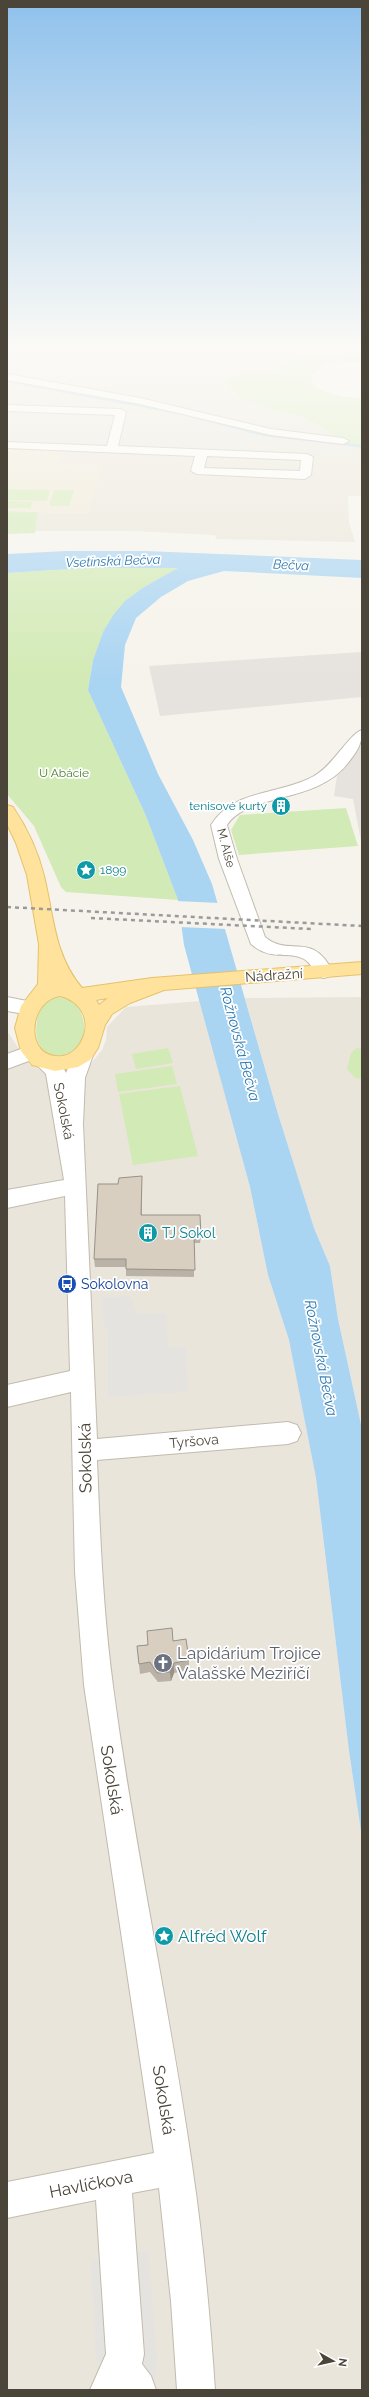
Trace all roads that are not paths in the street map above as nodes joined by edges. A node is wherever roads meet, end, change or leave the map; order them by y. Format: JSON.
{"nodes":[{"id":1,"x":201,"y":457,"type":"edge"},
{"id":2,"x":304,"y":457,"type":"edge"},
{"id":3,"x":362,"y":735,"type":"edge"},
{"id":4,"x":7,"y":810,"type":"edge"},
{"id":5,"x":48,"y":944,"type":"junction"},
{"id":6,"x":362,"y":968,"type":"edge"},
{"id":7,"x":324,"y":972,"type":"junction"},
{"id":8,"x":168,"y":983,"type":"junction"},
{"id":9,"x":78,"y":993,"type":"junction"},
{"id":10,"x":35,"y":1002,"type":"junction"},
{"id":11,"x":7,"y":1004,"type":"edge"},
{"id":12,"x":94,"y":1026,"type":"junction"},
{"id":13,"x":83,"y":1055,"type":"junction"},
{"id":14,"x":37,"y":1057,"type":"junction"},
{"id":15,"x":7,"y":1062,"type":"edge"},
{"id":16,"x":75,"y":1176,"type":"junction"},
{"id":17,"x":7,"y":1199,"type":"edge"},
{"id":18,"x":83,"y":1379,"type":"junction"},
{"id":19,"x":7,"y":1396,"type":"edge"},
{"id":20,"x":288,"y":1433,"type":"dead end"},
{"id":21,"x":100,"y":1449,"type":"dead end"},
{"id":22,"x":174,"y":2167,"type":"junction"},
{"id":23,"x":113,"y":2179,"type":"junction"},
{"id":24,"x":7,"y":2200,"type":"edge"},
{"id":25,"x":122,"y":2383,"type":"edge"},
{"id":26,"x":196,"y":2390,"type":"edge"}],
"edges":[{"from":1,"to":2,"type":"street"},
{"from":3,"to":7,"type":"street","name":"M. Alše"},
{"from":4,"to":5,"type":"main road","name":"Sokolská"},
{"from":5,"to":9,"type":"main road","name":"Sokolská"},
{"from":5,"to":10,"type":"main road","name":"Sokolská"},
{"from":6,"to":7,"type":"main road","name":"Nádražní"},
{"from":7,"to":8,"type":"main road","name":"Nádražní"},
{"from":8,"to":9,"type":"main road","name":"Nádražní"},
{"from":8,"to":12,"type":"main road","name":"Nádražní"},
{"from":9,"to":10,"type":"main road"},
{"from":9,"to":12,"type":"main road","name":"Sokolská"},
{"from":10,"to":11,"type":"street"},
{"from":10,"to":14,"type":"main road","name":"Sokolská"},
{"from":12,"to":13,"type":"main road","name":"Sokolská"},
{"from":13,"to":14,"type":"main road","name":"Sokolská"},
{"from":13,"to":16,"type":"street","name":"Sokolská"},
{"from":14,"to":15,"type":"street"},
{"from":14,"to":16,"type":"street","name":"Sokolská"},
{"from":16,"to":17,"type":"street"},
{"from":16,"to":18,"type":"street","name":"Sokolská"},
{"from":18,"to":19,"type":"street"},
{"from":18,"to":22,"type":"street","name":"Sokolská"},
{"from":20,"to":21,"type":"street","name":"Tyršova"},
{"from":22,"to":23,"type":"street","name":"Havlíčkova"},
{"from":22,"to":26,"type":"street","name":"Sokolská"},
{"from":23,"to":24,"type":"street","name":"Havlíčkova"},
{"from":23,"to":25,"type":"street"}]}
